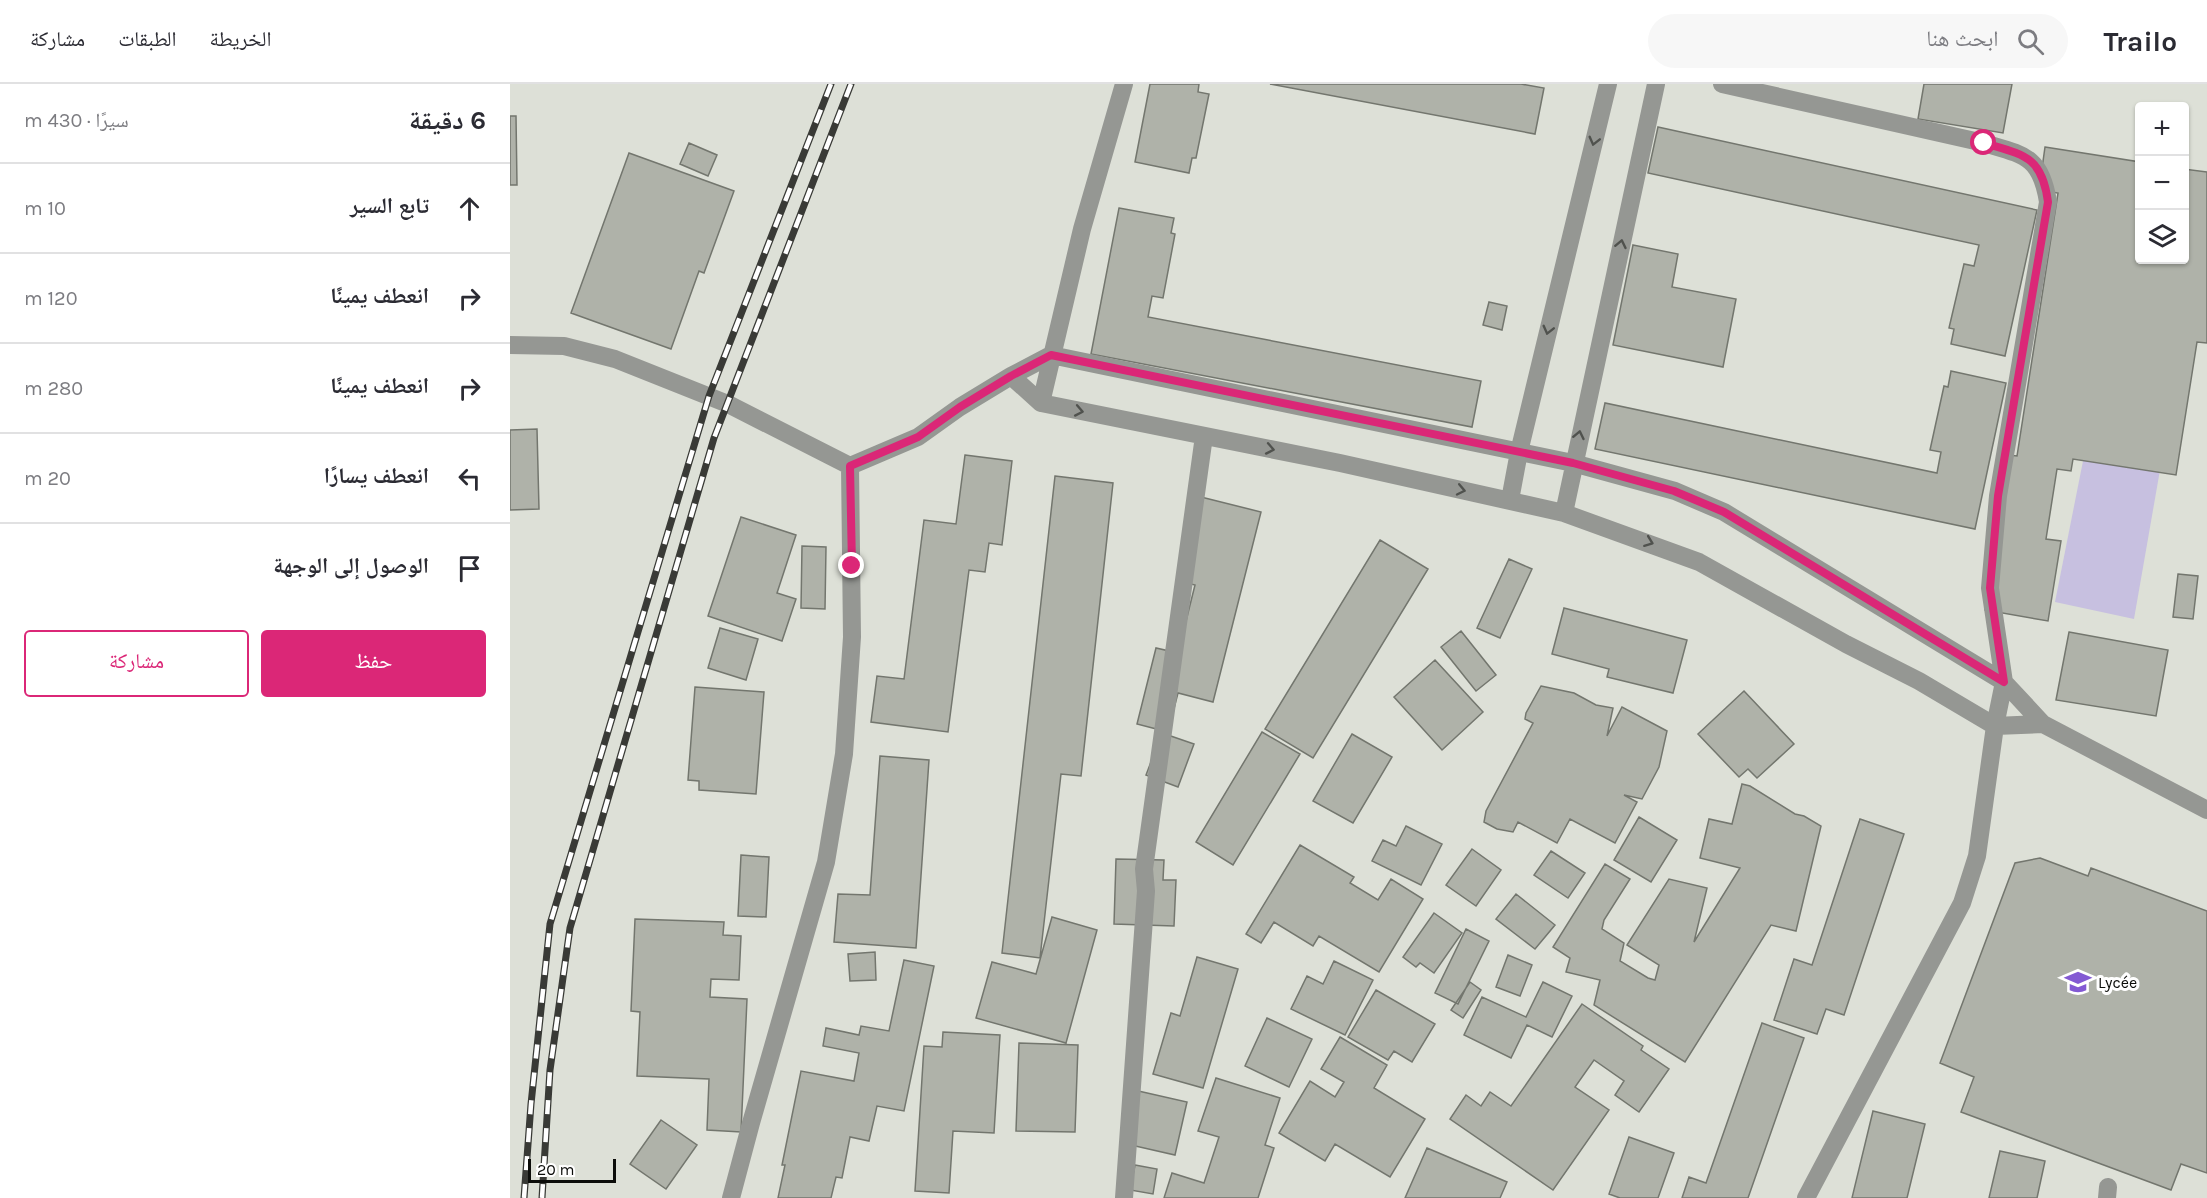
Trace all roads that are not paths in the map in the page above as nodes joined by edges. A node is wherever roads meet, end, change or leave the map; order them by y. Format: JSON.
{"nodes":[{"id":1,"x":1124,"y":84,"type":"edge"},
{"id":2,"x":1608,"y":84,"type":"edge"},
{"id":3,"x":1656,"y":84,"type":"edge"},
{"id":4,"x":1722,"y":84,"type":"edge"},
{"id":5,"x":510,"y":345,"type":"edge"},
{"id":6,"x":1051,"y":355,"type":"junction"},
{"id":7,"x":1011,"y":376,"type":"junction"},
{"id":8,"x":1041,"y":403,"type":"junction"},
{"id":9,"x":1204,"y":436,"type":"junction"},
{"id":10,"x":1519,"y":452,"type":"junction"},
{"id":11,"x":1573,"y":463,"type":"junction"},
{"id":12,"x":850,"y":466,"type":"junction"},
{"id":13,"x":1510,"y":501,"type":"junction"},
{"id":14,"x":1564,"y":513,"type":"junction"},
{"id":15,"x":2004,"y":682,"type":"junction"},
{"id":16,"x":2043,"y":724,"type":"junction"},
{"id":17,"x":1995,"y":726,"type":"junction"},
{"id":18,"x":2207,"y":810,"type":"edge"},
{"id":19,"x":731,"y":1198,"type":"edge"},
{"id":20,"x":1124,"y":1198,"type":"edge"},
{"id":21,"x":1806,"y":1198,"type":"edge"}],
"edges":[{"from":1,"to":6,"type":"street"},
{"from":2,"to":10,"type":"street","one_way":true},
{"from":11,"to":3,"type":"street","one_way":true},
{"from":4,"to":15,"type":"street"},
{"from":5,"to":12,"type":"street"},
{"from":6,"to":7,"type":"street"},
{"from":6,"to":8,"type":"street"},
{"from":6,"to":10,"type":"street"},
{"from":7,"to":8,"type":"street"},
{"from":7,"to":12,"type":"street"},
{"from":8,"to":9,"type":"street","one_way":true},
{"from":9,"to":13,"type":"street","one_way":true},
{"from":9,"to":20,"type":"street"},
{"from":10,"to":11,"type":"street"},
{"from":10,"to":13,"type":"street"},
{"from":11,"to":14,"type":"street"},
{"from":11,"to":15,"type":"street"},
{"from":12,"to":19,"type":"street"},
{"from":13,"to":14,"type":"street"},
{"from":14,"to":17,"type":"street","one_way":true},
{"from":15,"to":16,"type":"street"},
{"from":15,"to":17,"type":"street"},
{"from":16,"to":17,"type":"street"},
{"from":16,"to":18,"type":"street"},
{"from":17,"to":21,"type":"street"}]}
